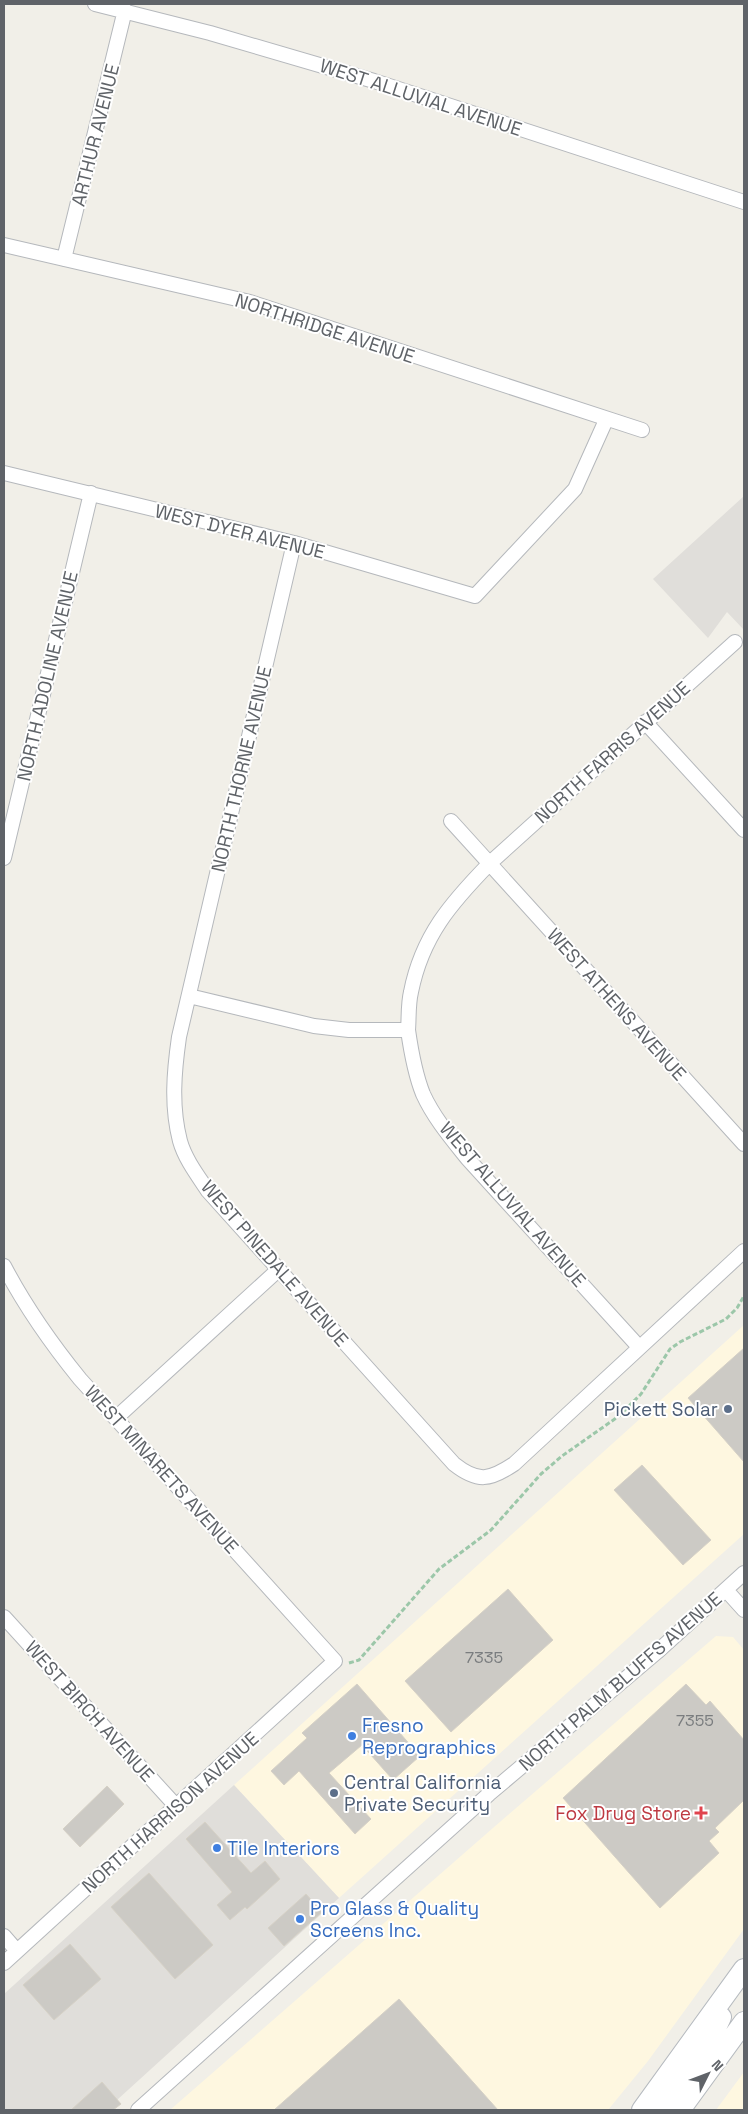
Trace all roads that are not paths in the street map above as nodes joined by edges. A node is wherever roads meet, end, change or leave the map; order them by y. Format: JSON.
{"nodes":[{"id":1,"x":95,"y":4,"type":"edge"},
{"id":2,"x":125,"y":10,"type":"junction"},
{"id":3,"x":744,"y":202,"type":"edge"},
{"id":4,"x":4,"y":245,"type":"edge"},
{"id":5,"x":64,"y":259,"type":"junction"},
{"id":6,"x":606,"y":420,"type":"junction"},
{"id":7,"x":642,"y":430,"type":"dead end"},
{"id":8,"x":4,"y":473,"type":"edge"},
{"id":9,"x":91,"y":493,"type":"junction"},
{"id":10,"x":294,"y":543,"type":"junction"},
{"id":11,"x":735,"y":642,"type":"dead end"},
{"id":12,"x":645,"y":722,"type":"junction"},
{"id":13,"x":451,"y":821,"type":"dead end"},
{"id":14,"x":744,"y":830,"type":"edge"},
{"id":15,"x":4,"y":858,"type":"edge"},
{"id":16,"x":490,"y":863,"type":"junction"},
{"id":17,"x":189,"y":996,"type":"junction"},
{"id":18,"x":408,"y":1030,"type":"junction"},
{"id":19,"x":744,"y":1144,"type":"edge"},
{"id":20,"x":744,"y":1251,"type":"edge"},
{"id":21,"x":4,"y":1266,"type":"edge"},
{"id":22,"x":278,"y":1270,"type":"junction"},
{"id":23,"x":639,"y":1347,"type":"junction"},
{"id":24,"x":116,"y":1418,"type":"junction"},
{"id":25,"x":744,"y":1573,"type":"edge"},
{"id":26,"x":726,"y":1590,"type":"junction"},
{"id":27,"x":744,"y":1610,"type":"edge"},
{"id":28,"x":4,"y":1617,"type":"edge"},
{"id":29,"x":339,"y":1661,"type":"joint"},
{"id":30,"x":176,"y":1806,"type":"junction"},
{"id":31,"x":4,"y":1936,"type":"edge"},
{"id":32,"x":17,"y":1951,"type":"junction"},
{"id":33,"x":4,"y":1963,"type":"edge"},
{"id":34,"x":742,"y":1973,"type":"edge"},
{"id":35,"x":744,"y":2022,"type":"edge"},
{"id":36,"x":138,"y":2110,"type":"edge"},
{"id":37,"x":642,"y":2110,"type":"edge"},
{"id":38,"x":661,"y":2110,"type":"edge"},
{"id":39,"x":680,"y":2110,"type":"edge"}],
"edges":[{"from":1,"to":2,"type":"street","name":"WEST ALLUVIAL AVENUE"},
{"from":2,"to":3,"type":"street","name":"WEST ALLUVIAL AVENUE"},
{"from":2,"to":5,"type":"street","name":"ARTHUR AVENUE"},
{"from":4,"to":5,"type":"street","name":"NORTHRIDGE AVENUE"},
{"from":5,"to":6,"type":"street","name":"NORTHRIDGE AVENUE"},
{"from":6,"to":7,"type":"street","name":"NORTHRIDGE AVENUE"},
{"from":6,"to":10,"type":"street","name":"WEST DYER AVENUE"},
{"from":8,"to":9,"type":"street","name":"WEST DYER AVENUE"},
{"from":9,"to":10,"type":"street","name":"WEST DYER AVENUE"},
{"from":9,"to":15,"type":"street","name":"NORTH ADOLINE AVENUE"},
{"from":10,"to":17,"type":"street","name":"NORTH THORNE AVENUE"},
{"from":11,"to":12,"type":"street","name":"NORTH FARRIS AVENUE"},
{"from":12,"to":14,"type":"street"},
{"from":12,"to":16,"type":"street","name":"NORTH FARRIS AVENUE"},
{"from":13,"to":16,"type":"street"},
{"from":16,"to":18,"type":"street","name":"NORTH FARRIS AVENUE"},
{"from":16,"to":19,"type":"street","name":"WEST ATHENS AVENUE"},
{"from":17,"to":18,"type":"street"},
{"from":17,"to":22,"type":"street","name":"WEST PINEDALE AVENUE"},
{"from":18,"to":23,"type":"street","name":"WEST ALLUVIAL AVENUE"},
{"from":20,"to":23,"type":"street"},
{"from":21,"to":24,"type":"street","name":"WEST MINARETS AVENUE"},
{"from":22,"to":23,"type":"street","name":"WEST PINEDALE AVENUE"},
{"from":22,"to":24,"type":"street"},
{"from":24,"to":29,"type":"street","name":"WEST MINARETS AVENUE"},
{"from":25,"to":26,"type":"street","name":"NORTH PALM BLUFFS AVENUE"},
{"from":26,"to":27,"type":"street"},
{"from":26,"to":36,"type":"street","name":"NORTH PALM BLUFFS AVENUE"},
{"from":28,"to":30,"type":"street","name":"WEST BIRCH AVENUE"},
{"from":29,"to":30,"type":"street","name":"NORTH HARRISON AVENUE"},
{"from":30,"to":32,"type":"street","name":"NORTH HARRISON AVENUE"},
{"from":31,"to":32,"type":"street"},
{"from":32,"to":33,"type":"street","name":"NORTH HARRISON AVENUE"},
{"from":34,"to":37,"type":"main road"},
{"from":34,"to":38,"type":"main road"},
{"from":35,"to":39,"type":"main road"}]}
